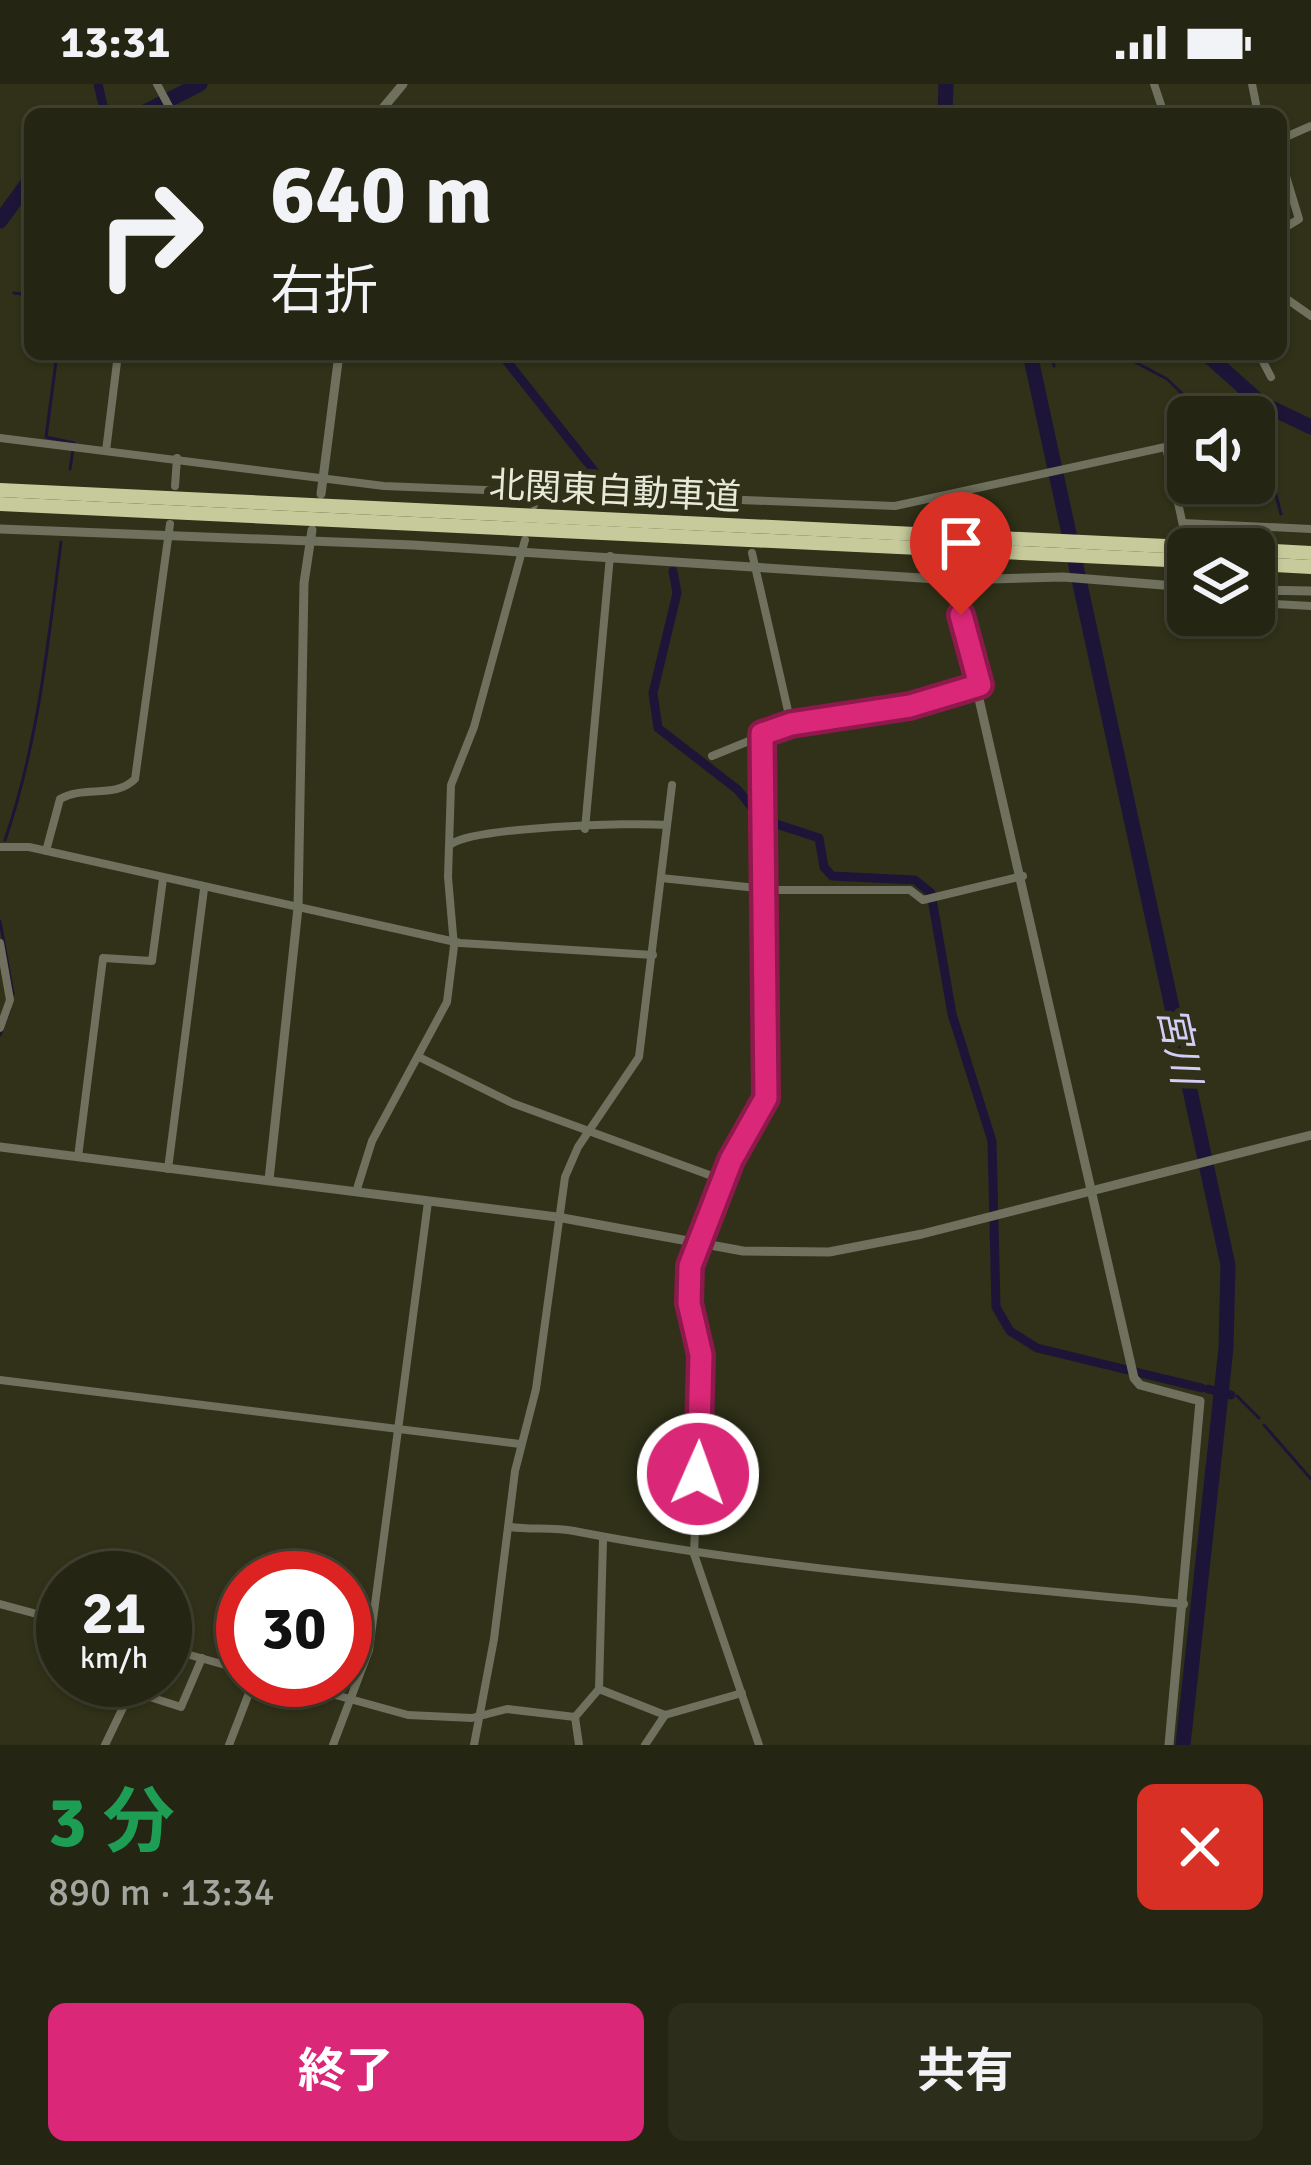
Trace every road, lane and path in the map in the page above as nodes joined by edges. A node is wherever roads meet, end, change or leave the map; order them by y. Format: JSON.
{"nodes":[{"id":1,"x":403,"y":84,"type":"edge"},
{"id":2,"x":383,"y":108,"type":"edge"},
{"id":3,"x":1287,"y":180,"type":"edge"},
{"id":4,"x":1287,"y":226,"type":"edge"},
{"id":5,"x":117,"y":360,"type":"edge"},
{"id":6,"x":338,"y":360,"type":"edge"},
{"id":7,"x":1262,"y":360,"type":"edge"},
{"id":8,"x":1270,"y":377,"type":"dead end"},
{"id":9,"x":0,"y":438,"type":"edge"},
{"id":10,"x":1166,"y":447,"type":"joint"},
{"id":11,"x":106,"y":451,"type":"junction"},
{"id":12,"x":177,"y":458,"type":"junction"},
{"id":13,"x":324,"y":478,"type":"junction"},
{"id":14,"x":175,"y":487,"type":"dead end"},
{"id":15,"x":0,"y":490,"type":"edge"},
{"id":16,"x":537,"y":493,"type":"junction"},
{"id":17,"x":320,"y":494,"type":"dead end"},
{"id":18,"x":731,"y":497,"type":"junction"},
{"id":19,"x":933,"y":499,"type":"junction"},
{"id":20,"x":0,"y":504,"type":"edge"},
{"id":21,"x":534,"y":505,"type":"dead end"},
{"id":22,"x":736,"y":509,"type":"dead end"},
{"id":23,"x":938,"y":522,"type":"dead end"},
{"id":24,"x":1183,"y":523,"type":"junction"},
{"id":25,"x":1184,"y":528,"type":"edge"},
{"id":26,"x":0,"y":529,"type":"edge"},
{"id":27,"x":169,"y":529,"type":"junction"},
{"id":28,"x":1311,"y":529,"type":"edge"},
{"id":29,"x":312,"y":536,"type":"junction"},
{"id":30,"x":523,"y":546,"type":"junction"},
{"id":31,"x":1047,"y":547,"type":"junction"},
{"id":32,"x":1088,"y":549,"type":"junction"},
{"id":33,"x":1167,"y":549,"type":"edge"},
{"id":34,"x":1275,"y":551,"type":"edge"},
{"id":35,"x":1311,"y":553,"type":"edge"},
{"id":36,"x":610,"y":556,"type":"junction"},
{"id":37,"x":753,"y":558,"type":"junction"},
{"id":38,"x":1167,"y":558,"type":"edge"},
{"id":39,"x":948,"y":563,"type":"dead end"},
{"id":40,"x":1275,"y":565,"type":"edge"},
{"id":41,"x":1311,"y":567,"type":"edge"},
{"id":42,"x":952,"y":580,"type":"junction"},
{"id":43,"x":1167,"y":585,"type":"edge"},
{"id":44,"x":1275,"y":590,"type":"edge"},
{"id":45,"x":1311,"y":591,"type":"edge"},
{"id":46,"x":1275,"y":604,"type":"edge"},
{"id":47,"x":1311,"y":606,"type":"edge"},
{"id":48,"x":980,"y":685,"type":"junction"},
{"id":49,"x":791,"y":724,"type":"junction"},
{"id":50,"x":762,"y":734,"type":"junction"},
{"id":51,"x":712,"y":756,"type":"dead end"},
{"id":52,"x":672,"y":785,"type":"dead end"},
{"id":53,"x":667,"y":825,"type":"junction"},
{"id":54,"x":585,"y":830,"type":"junction"},
{"id":55,"x":451,"y":844,"type":"junction"},
{"id":56,"x":0,"y":847,"type":"edge"},
{"id":57,"x":46,"y":850,"type":"junction"},
{"id":58,"x":1023,"y":876,"type":"junction"},
{"id":59,"x":662,"y":878,"type":"junction"},
{"id":60,"x":164,"y":879,"type":"junction"},
{"id":61,"x":204,"y":889,"type":"junction"},
{"id":62,"x":767,"y":890,"type":"junction"},
{"id":63,"x":298,"y":908,"type":"junction"},
{"id":64,"x":453,"y":941,"type":"junction"},
{"id":65,"x":0,"y":943,"type":"edge"},
{"id":66,"x":653,"y":955,"type":"junction"},
{"id":67,"x":0,"y":1028,"type":"edge"},
{"id":68,"x":419,"y":1057,"type":"junction"},
{"id":69,"x":590,"y":1130,"type":"junction"},
{"id":70,"x":1311,"y":1135,"type":"edge"},
{"id":71,"x":0,"y":1148,"type":"edge"},
{"id":72,"x":78,"y":1159,"type":"junction"},
{"id":73,"x":168,"y":1168,"type":"junction"},
{"id":74,"x":269,"y":1180,"type":"junction"},
{"id":75,"x":723,"y":1180,"type":"junction"},
{"id":76,"x":1093,"y":1190,"type":"junction"},
{"id":77,"x":356,"y":1192,"type":"junction"},
{"id":78,"x":428,"y":1202,"type":"junction"},
{"id":79,"x":557,"y":1217,"type":"junction"},
{"id":80,"x":700,"y":1244,"type":"junction"},
{"id":81,"x":0,"y":1380,"type":"edge"},
{"id":82,"x":398,"y":1429,"type":"junction"},
{"id":83,"x":520,"y":1444,"type":"junction"},
{"id":84,"x":510,"y":1527,"type":"junction"},
{"id":85,"x":603,"y":1540,"type":"junction"},
{"id":86,"x":694,"y":1554,"type":"junction"},
{"id":87,"x":0,"y":1604,"type":"edge"},
{"id":88,"x":1184,"y":1604,"type":"junction"},
{"id":89,"x":36,"y":1614,"type":"edge"},
{"id":90,"x":372,"y":1627,"type":"edge"},
{"id":91,"x":192,"y":1655,"type":"edge"},
{"id":92,"x":202,"y":1658,"type":"junction"},
{"id":93,"x":216,"y":1662,"type":"edge"},
{"id":94,"x":599,"y":1689,"type":"junction"},
{"id":95,"x":742,"y":1693,"type":"junction"},
{"id":96,"x":372,"y":1705,"type":"edge"},
{"id":97,"x":244,"y":1707,"type":"edge"},
{"id":98,"x":348,"y":1707,"type":"edge"},
{"id":99,"x":479,"y":1714,"type":"junction"},
{"id":100,"x":665,"y":1715,"type":"junction"},
{"id":101,"x":575,"y":1717,"type":"junction"},
{"id":102,"x":105,"y":1745,"type":"edge"},
{"id":103,"x":229,"y":1745,"type":"edge"},
{"id":104,"x":333,"y":1745,"type":"edge"},
{"id":105,"x":474,"y":1745,"type":"edge"},
{"id":106,"x":579,"y":1745,"type":"edge"},
{"id":107,"x":645,"y":1745,"type":"edge"},
{"id":108,"x":758,"y":1745,"type":"edge"},
{"id":109,"x":1169,"y":1745,"type":"edge"}],
"edges":[{"from":1,"to":2,"type":"street"},
{"from":3,"to":4,"type":"street"},
{"from":5,"to":11,"type":"street"},
{"from":6,"to":13,"type":"street"},
{"from":7,"to":8,"type":"street"},
{"from":9,"to":11,"type":"street"},
{"from":10,"to":19,"type":"street"},
{"from":10,"to":24,"type":"street"},
{"from":11,"to":12,"type":"street"},
{"from":12,"to":13,"type":"street"},
{"from":12,"to":14,"type":"street"},
{"from":13,"to":16,"type":"street"},
{"from":13,"to":17,"type":"street"},
{"from":15,"to":31,"type":"highway","name":"北関東自動車道"},
{"from":16,"to":18,"type":"street"},
{"from":16,"to":21,"type":"street"},
{"from":18,"to":19,"type":"street"},
{"from":18,"to":22,"type":"street"},
{"from":19,"to":23,"type":"street"},
{"from":20,"to":31,"type":"highway","name":"北関東自動車道"},
{"from":24,"to":25,"type":"street"},
{"from":24,"to":28,"type":"street"},
{"from":26,"to":27,"type":"street"},
{"from":27,"to":29,"type":"street"},
{"from":27,"to":57,"type":"street"},
{"from":29,"to":30,"type":"street"},
{"from":29,"to":63,"type":"street"},
{"from":30,"to":36,"type":"street"},
{"from":30,"to":55,"type":"street"},
{"from":31,"to":32,"type":"highway","name":"北関東自動車道"},
{"from":32,"to":33,"type":"highway","name":"北関東自動車道"},
{"from":32,"to":38,"type":"highway","name":"北関東自動車道"},
{"from":34,"to":35,"type":"highway"},
{"from":36,"to":37,"type":"street"},
{"from":36,"to":54,"type":"street"},
{"from":37,"to":42,"type":"street"},
{"from":37,"to":49,"type":"street"},
{"from":39,"to":42,"type":"street"},
{"from":40,"to":41,"type":"highway"},
{"from":42,"to":43,"type":"street"},
{"from":42,"to":48,"type":"street"},
{"from":44,"to":45,"type":"street"},
{"from":46,"to":47,"type":"street"},
{"from":48,"to":49,"type":"street"},
{"from":48,"to":58,"type":"street"},
{"from":49,"to":50,"type":"street"},
{"from":50,"to":51,"type":"street"},
{"from":50,"to":62,"type":"street"},
{"from":52,"to":53,"type":"street"},
{"from":53,"to":54,"type":"street"},
{"from":53,"to":59,"type":"street"},
{"from":54,"to":55,"type":"street"},
{"from":55,"to":64,"type":"street"},
{"from":56,"to":57,"type":"street"},
{"from":57,"to":60,"type":"street"},
{"from":58,"to":62,"type":"street"},
{"from":58,"to":76,"type":"street"},
{"from":59,"to":62,"type":"street"},
{"from":59,"to":66,"type":"street"},
{"from":60,"to":61,"type":"street"},
{"from":60,"to":72,"type":"street"},
{"from":61,"to":63,"type":"street"},
{"from":61,"to":73,"type":"street"},
{"from":62,"to":75,"type":"street"},
{"from":63,"to":64,"type":"street"},
{"from":63,"to":74,"type":"street"},
{"from":64,"to":66,"type":"street"},
{"from":64,"to":68,"type":"street"},
{"from":65,"to":67,"type":"street"},
{"from":66,"to":69,"type":"street"},
{"from":68,"to":69,"type":"street"},
{"from":68,"to":77,"type":"street"},
{"from":69,"to":75,"type":"street"},
{"from":69,"to":79,"type":"street"},
{"from":70,"to":76,"type":"street"},
{"from":71,"to":72,"type":"street"},
{"from":72,"to":73,"type":"street"},
{"from":73,"to":74,"type":"street"},
{"from":74,"to":77,"type":"street"},
{"from":75,"to":80,"type":"street"},
{"from":76,"to":80,"type":"street"},
{"from":76,"to":88,"type":"street"},
{"from":77,"to":78,"type":"street"},
{"from":78,"to":79,"type":"street"},
{"from":78,"to":82,"type":"street"},
{"from":79,"to":80,"type":"street"},
{"from":79,"to":83,"type":"street"},
{"from":80,"to":86,"type":"street"},
{"from":81,"to":82,"type":"street"},
{"from":82,"to":83,"type":"street"},
{"from":82,"to":90,"type":"street"},
{"from":83,"to":84,"type":"street"},
{"from":84,"to":85,"type":"street"},
{"from":84,"to":99,"type":"street"},
{"from":85,"to":86,"type":"street"},
{"from":85,"to":94,"type":"street"},
{"from":86,"to":88,"type":"street"},
{"from":86,"to":95,"type":"street"},
{"from":87,"to":89,"type":"street"},
{"from":88,"to":109,"type":"street"},
{"from":91,"to":92,"type":"street"},
{"from":92,"to":93,"type":"street"},
{"from":92,"to":102,"type":"street"},
{"from":94,"to":100,"type":"street"},
{"from":94,"to":101,"type":"street"},
{"from":95,"to":100,"type":"street"},
{"from":95,"to":108,"type":"street"},
{"from":96,"to":99,"type":"street"},
{"from":97,"to":103,"type":"street"},
{"from":98,"to":104,"type":"street"},
{"from":99,"to":101,"type":"street"},
{"from":99,"to":105,"type":"street"},
{"from":100,"to":107,"type":"street"},
{"from":101,"to":106,"type":"street"}]}
